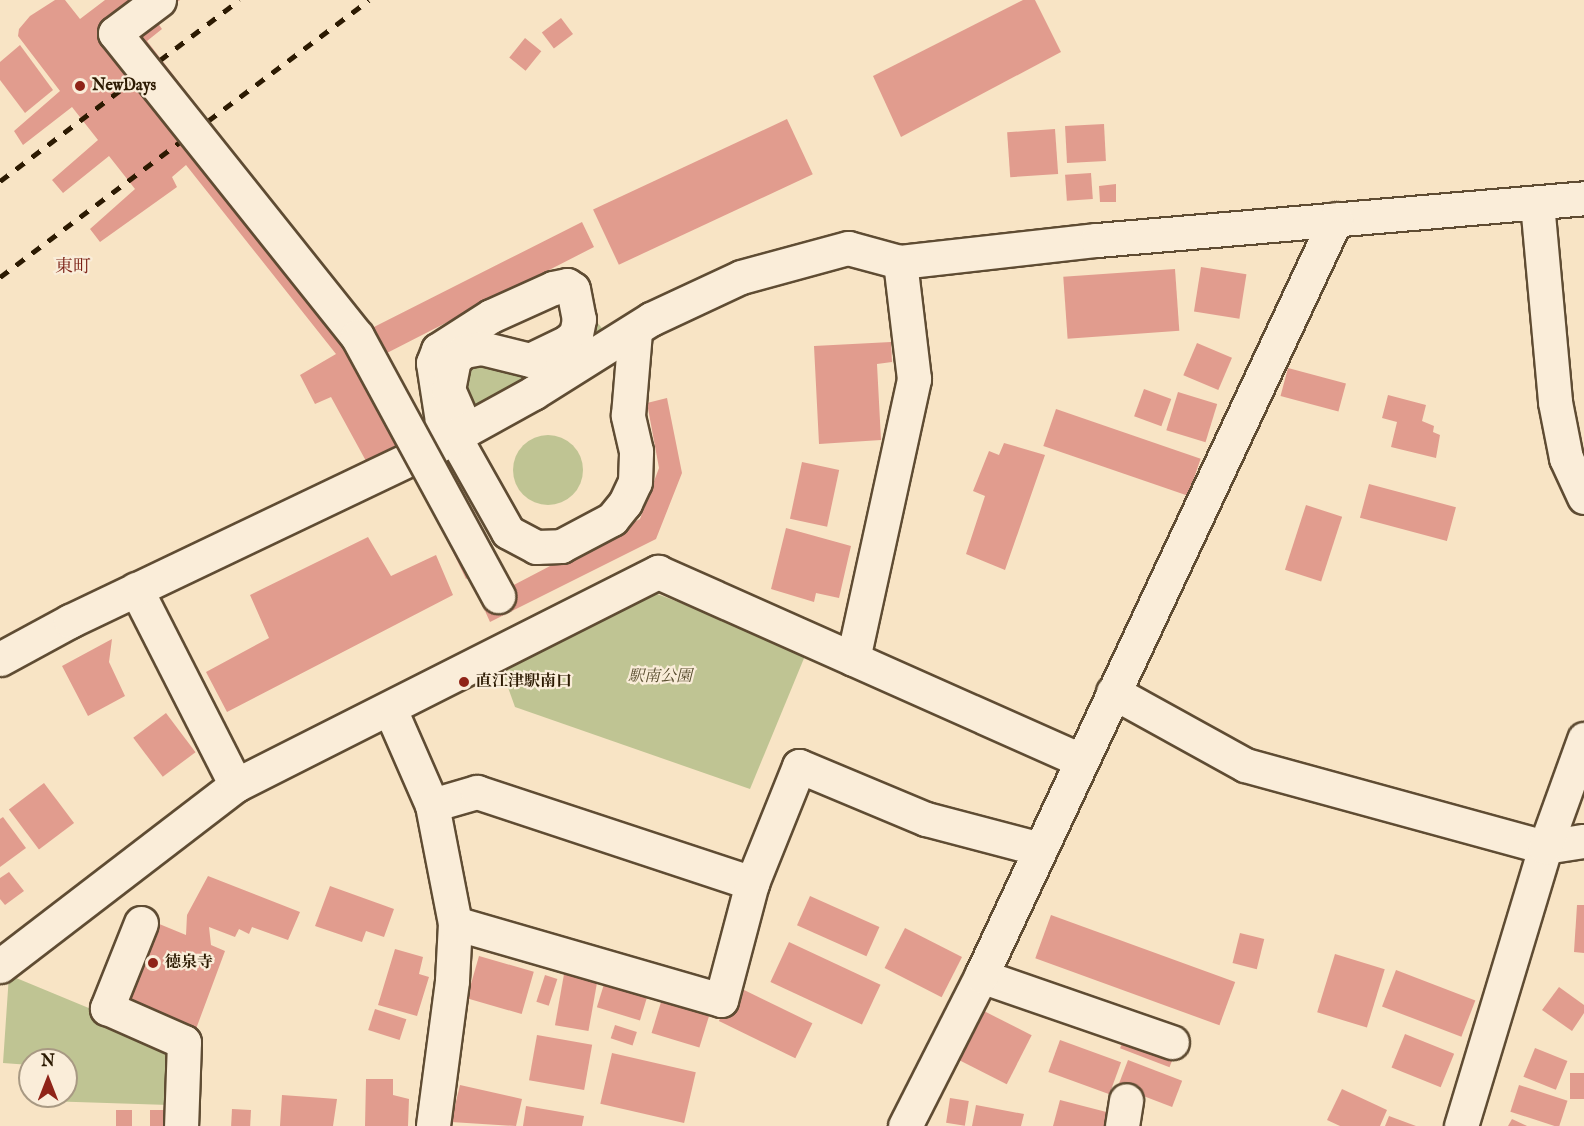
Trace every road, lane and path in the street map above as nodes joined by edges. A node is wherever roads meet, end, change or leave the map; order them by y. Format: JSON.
{"nodes":[{"id":1,"x":159,"y":0,"type":"edge"},
{"id":2,"x":1584,"y":198,"type":"edge"},
{"id":3,"x":1537,"y":203,"type":"junction"},
{"id":4,"x":1336,"y":219,"type":"junction"},
{"id":5,"x":900,"y":262,"type":"junction"},
{"id":6,"x":573,"y":290,"type":"junction"},
{"id":7,"x":630,"y":335,"type":"junction"},
{"id":8,"x":452,"y":437,"type":"junction"},
{"id":9,"x":1584,"y":497,"type":"edge"},
{"id":10,"x":136,"y":589,"type":"junction"},
{"id":11,"x":498,"y":596,"type":"dead end"},
{"id":12,"x":853,"y":659,"type":"junction"},
{"id":13,"x":0,"y":660,"type":"edge"},
{"id":14,"x":1113,"y":692,"type":"junction"},
{"id":15,"x":390,"y":709,"type":"junction"},
{"id":16,"x":1584,"y":739,"type":"edge"},
{"id":17,"x":1080,"y":760,"type":"junction"},
{"id":18,"x":236,"y":785,"type":"junction"},
{"id":19,"x":432,"y":805,"type":"junction"},
{"id":20,"x":1584,"y":841,"type":"edge"},
{"id":21,"x":1545,"y":847,"type":"junction"},
{"id":22,"x":1040,"y":849,"type":"junction"},
{"id":23,"x":752,"y":884,"type":"junction"},
{"id":24,"x":141,"y":923,"type":"dead end"},
{"id":25,"x":455,"y":923,"type":"junction"},
{"id":26,"x":0,"y":966,"type":"edge"},
{"id":27,"x":981,"y":976,"type":"junction"},
{"id":28,"x":1172,"y":1042,"type":"dead end"},
{"id":29,"x":181,"y":1126,"type":"edge"},
{"id":30,"x":433,"y":1126,"type":"edge"},
{"id":31,"x":905,"y":1126,"type":"edge"},
{"id":32,"x":1461,"y":1126,"type":"edge"}],
"edges":[{"from":1,"to":11,"type":"street","bridge":true},
{"from":2,"to":3,"type":"street"},
{"from":3,"to":4,"type":"street"},
{"from":3,"to":9,"type":"street"},
{"from":4,"to":5,"type":"street"},
{"from":4,"to":14,"type":"street"},
{"from":5,"to":7,"type":"street"},
{"from":5,"to":12,"type":"street"},
{"from":6,"to":7,"type":"street"},
{"from":6,"to":8,"type":"street"},
{"from":6,"to":8,"type":"street"},
{"from":7,"to":8,"type":"street"},
{"from":7,"to":8,"type":"street"},
{"from":8,"to":10,"type":"street"},
{"from":10,"to":13,"type":"street"},
{"from":10,"to":18,"type":"street"},
{"from":12,"to":15,"type":"street"},
{"from":12,"to":17,"type":"street"},
{"from":14,"to":17,"type":"street"},
{"from":14,"to":21,"type":"street"},
{"from":15,"to":18,"type":"street"},
{"from":15,"to":19,"type":"street"},
{"from":16,"to":21,"type":"street"},
{"from":17,"to":22,"type":"street"},
{"from":18,"to":26,"type":"street"},
{"from":19,"to":23,"type":"street"},
{"from":19,"to":25,"type":"street"},
{"from":20,"to":21,"type":"street"},
{"from":21,"to":32,"type":"street"},
{"from":22,"to":23,"type":"street"},
{"from":22,"to":27,"type":"street"},
{"from":23,"to":25,"type":"street"},
{"from":24,"to":29,"type":"street"},
{"from":25,"to":30,"type":"street"},
{"from":27,"to":28,"type":"street"},
{"from":27,"to":31,"type":"street"}]}
